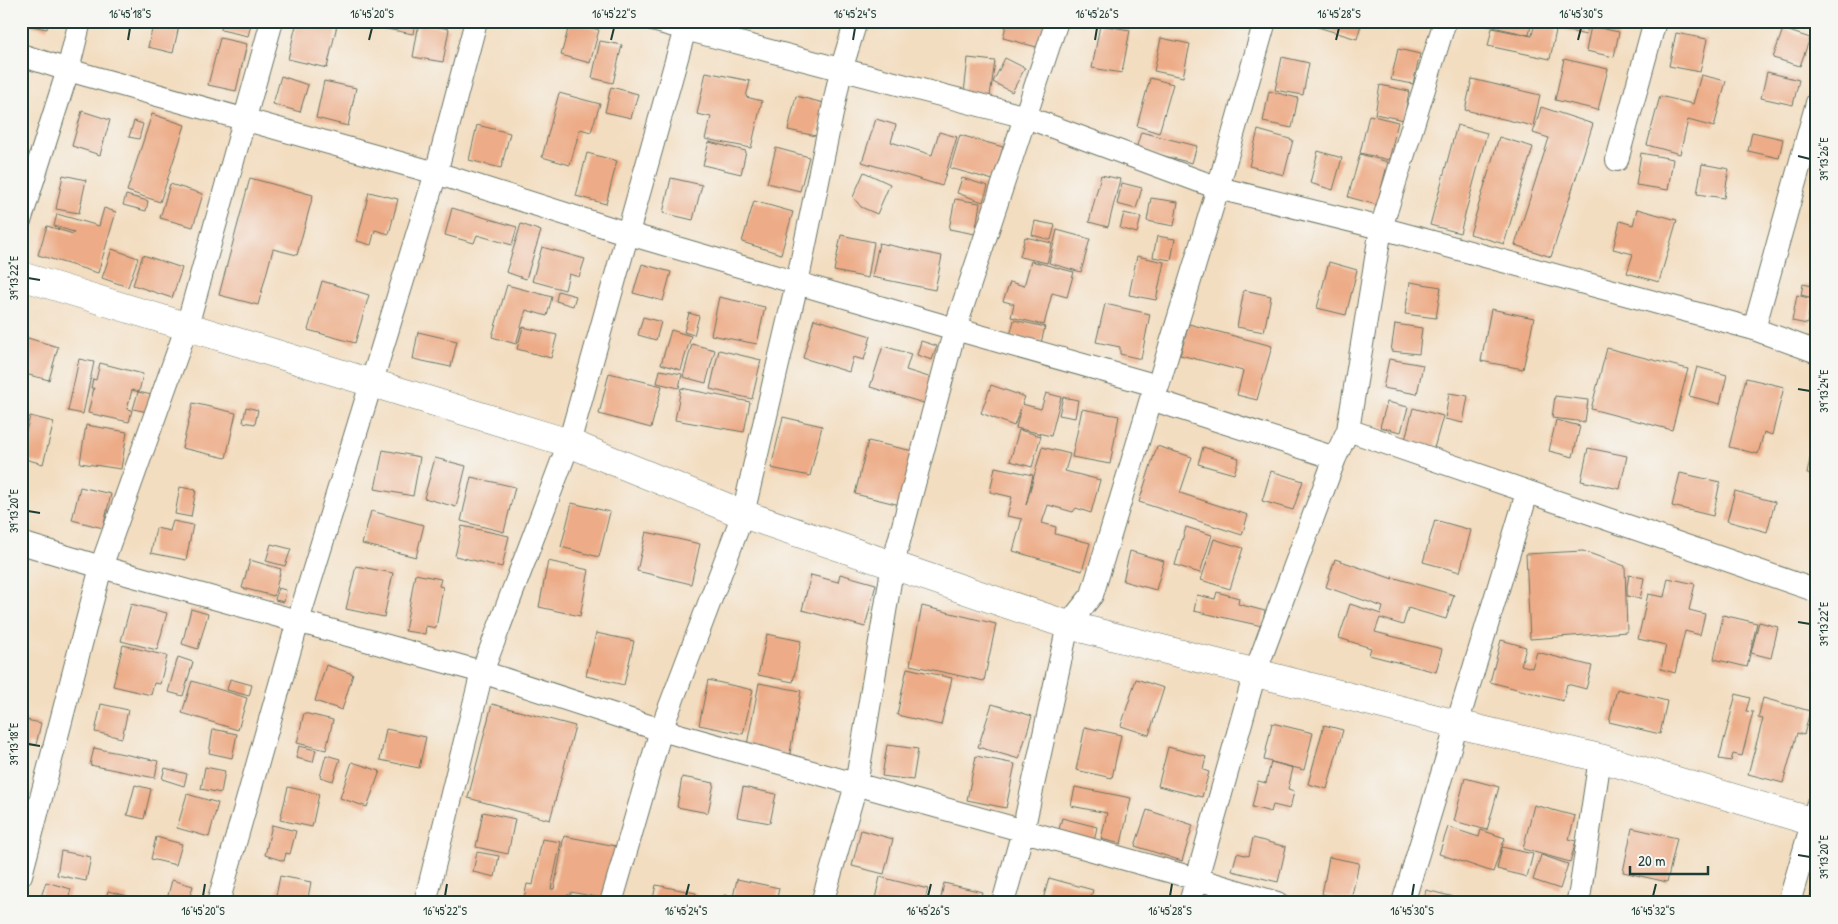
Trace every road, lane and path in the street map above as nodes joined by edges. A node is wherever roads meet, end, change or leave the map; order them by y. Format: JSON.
{"nodes":[{"id":1,"x":80,"y":21,"type":"edge"},
{"id":2,"x":272,"y":21,"type":"edge"},
{"id":3,"x":476,"y":21,"type":"edge"},
{"id":4,"x":656,"y":21,"type":"edge"},
{"id":5,"x":856,"y":21,"type":"edge"},
{"id":6,"x":1057,"y":21,"type":"edge"},
{"id":7,"x":1264,"y":21,"type":"edge"},
{"id":8,"x":1445,"y":21,"type":"edge"},
{"id":9,"x":1655,"y":21,"type":"edge"},
{"id":10,"x":686,"y":25,"type":"edge"},
{"id":11,"x":21,"y":55,"type":"edge"},
{"id":12,"x":68,"y":70,"type":"junction"},
{"id":13,"x":842,"y":70,"type":"junction"},
{"id":14,"x":1817,"y":102,"type":"edge"},
{"id":15,"x":1026,"y":117,"type":"junction"},
{"id":16,"x":245,"y":119,"type":"junction"},
{"id":17,"x":1617,"y":160,"type":"dead end"},
{"id":18,"x":436,"y":173,"type":"junction"},
{"id":19,"x":1218,"y":188,"type":"junction"},
{"id":20,"x":21,"y":218,"type":"edge"},
{"id":21,"x":1381,"y":228,"type":"junction"},
{"id":22,"x":628,"y":234,"type":"junction"},
{"id":23,"x":21,"y":276,"type":"edge"},
{"id":24,"x":797,"y":284,"type":"junction"},
{"id":25,"x":187,"y":326,"type":"junction"},
{"id":26,"x":955,"y":329,"type":"junction"},
{"id":27,"x":1754,"y":329,"type":"junction"},
{"id":28,"x":1817,"y":352,"type":"edge"},
{"id":29,"x":372,"y":383,"type":"junction"},
{"id":30,"x":1154,"y":392,"type":"junction"},
{"id":31,"x":1348,"y":430,"type":"junction"},
{"id":32,"x":569,"y":443,"type":"junction"},
{"id":33,"x":1335,"y":458,"type":"junction"},
{"id":34,"x":1527,"y":493,"type":"junction"},
{"id":35,"x":743,"y":514,"type":"junction"},
{"id":36,"x":21,"y":543,"type":"edge"},
{"id":37,"x":893,"y":564,"type":"junction"},
{"id":38,"x":101,"y":568,"type":"junction"},
{"id":39,"x":1817,"y":591,"type":"edge"},
{"id":40,"x":298,"y":621,"type":"junction"},
{"id":41,"x":1068,"y":625,"type":"junction"},
{"id":42,"x":482,"y":672,"type":"junction"},
{"id":43,"x":1255,"y":673,"type":"junction"},
{"id":44,"x":1457,"y":724,"type":"junction"},
{"id":45,"x":661,"y":730,"type":"junction"},
{"id":46,"x":1600,"y":758,"type":"junction"},
{"id":47,"x":856,"y":785,"type":"junction"},
{"id":48,"x":1815,"y":817,"type":"edge"},
{"id":49,"x":1024,"y":831,"type":"junction"},
{"id":50,"x":21,"y":875,"type":"edge"},
{"id":51,"x":1197,"y":879,"type":"junction"},
{"id":52,"x":218,"y":903,"type":"edge"},
{"id":53,"x":425,"y":903,"type":"edge"},
{"id":54,"x":611,"y":903,"type":"edge"},
{"id":55,"x":822,"y":903,"type":"edge"},
{"id":56,"x":1003,"y":903,"type":"edge"},
{"id":57,"x":1190,"y":903,"type":"edge"},
{"id":58,"x":1277,"y":903,"type":"edge"},
{"id":59,"x":1403,"y":903,"type":"edge"},
{"id":60,"x":1577,"y":903,"type":"edge"},
{"id":61,"x":1788,"y":903,"type":"edge"}],
"edges":[{"from":1,"to":12,"type":"street"},
{"from":2,"to":16,"type":"street"},
{"from":3,"to":18,"type":"street"},
{"from":4,"to":10,"type":"street"},
{"from":5,"to":13,"type":"street"},
{"from":6,"to":15,"type":"street"},
{"from":7,"to":19,"type":"street"},
{"from":8,"to":21,"type":"street"},
{"from":9,"to":17,"type":"street"},
{"from":10,"to":13,"type":"street"},
{"from":10,"to":22,"type":"street"},
{"from":11,"to":12,"type":"street"},
{"from":12,"to":16,"type":"street"},
{"from":12,"to":20,"type":"street"},
{"from":13,"to":15,"type":"street"},
{"from":13,"to":24,"type":"street"},
{"from":14,"to":27,"type":"street"},
{"from":15,"to":19,"type":"street"},
{"from":15,"to":26,"type":"street"},
{"from":16,"to":18,"type":"street"},
{"from":16,"to":25,"type":"street"},
{"from":18,"to":22,"type":"street"},
{"from":18,"to":29,"type":"street"},
{"from":19,"to":21,"type":"street"},
{"from":19,"to":30,"type":"street"},
{"from":21,"to":27,"type":"street"},
{"from":21,"to":31,"type":"street"},
{"from":22,"to":24,"type":"street"},
{"from":22,"to":32,"type":"street"},
{"from":23,"to":25,"type":"main road"},
{"from":24,"to":26,"type":"street"},
{"from":24,"to":35,"type":"street"},
{"from":25,"to":29,"type":"main road"},
{"from":25,"to":38,"type":"street"},
{"from":26,"to":30,"type":"street"},
{"from":26,"to":37,"type":"street"},
{"from":27,"to":28,"type":"street"},
{"from":29,"to":32,"type":"main road"},
{"from":29,"to":40,"type":"street"},
{"from":30,"to":33,"type":"street"},
{"from":30,"to":41,"type":"street"},
{"from":31,"to":33,"type":"street"},
{"from":31,"to":34,"type":"street"},
{"from":32,"to":35,"type":"main road"},
{"from":32,"to":42,"type":"street"},
{"from":33,"to":43,"type":"street"},
{"from":34,"to":39,"type":"street"},
{"from":34,"to":44,"type":"street"},
{"from":35,"to":37,"type":"main road"},
{"from":35,"to":45,"type":"street"},
{"from":36,"to":38,"type":"street"},
{"from":37,"to":41,"type":"main road"},
{"from":37,"to":47,"type":"street"},
{"from":38,"to":40,"type":"street"},
{"from":38,"to":50,"type":"street"},
{"from":40,"to":42,"type":"street"},
{"from":40,"to":52,"type":"street"},
{"from":41,"to":43,"type":"main road"},
{"from":41,"to":49,"type":"street"},
{"from":42,"to":45,"type":"street"},
{"from":42,"to":53,"type":"street"},
{"from":43,"to":44,"type":"main road"},
{"from":43,"to":51,"type":"street"},
{"from":44,"to":46,"type":"main road"},
{"from":44,"to":59,"type":"street"},
{"from":45,"to":47,"type":"street"},
{"from":45,"to":54,"type":"street"},
{"from":46,"to":48,"type":"main road"},
{"from":46,"to":60,"type":"street"},
{"from":47,"to":49,"type":"street"},
{"from":47,"to":55,"type":"street"},
{"from":48,"to":61,"type":"street"},
{"from":49,"to":51,"type":"street"},
{"from":49,"to":56,"type":"street"},
{"from":51,"to":57,"type":"street"},
{"from":51,"to":58,"type":"street"}]}
